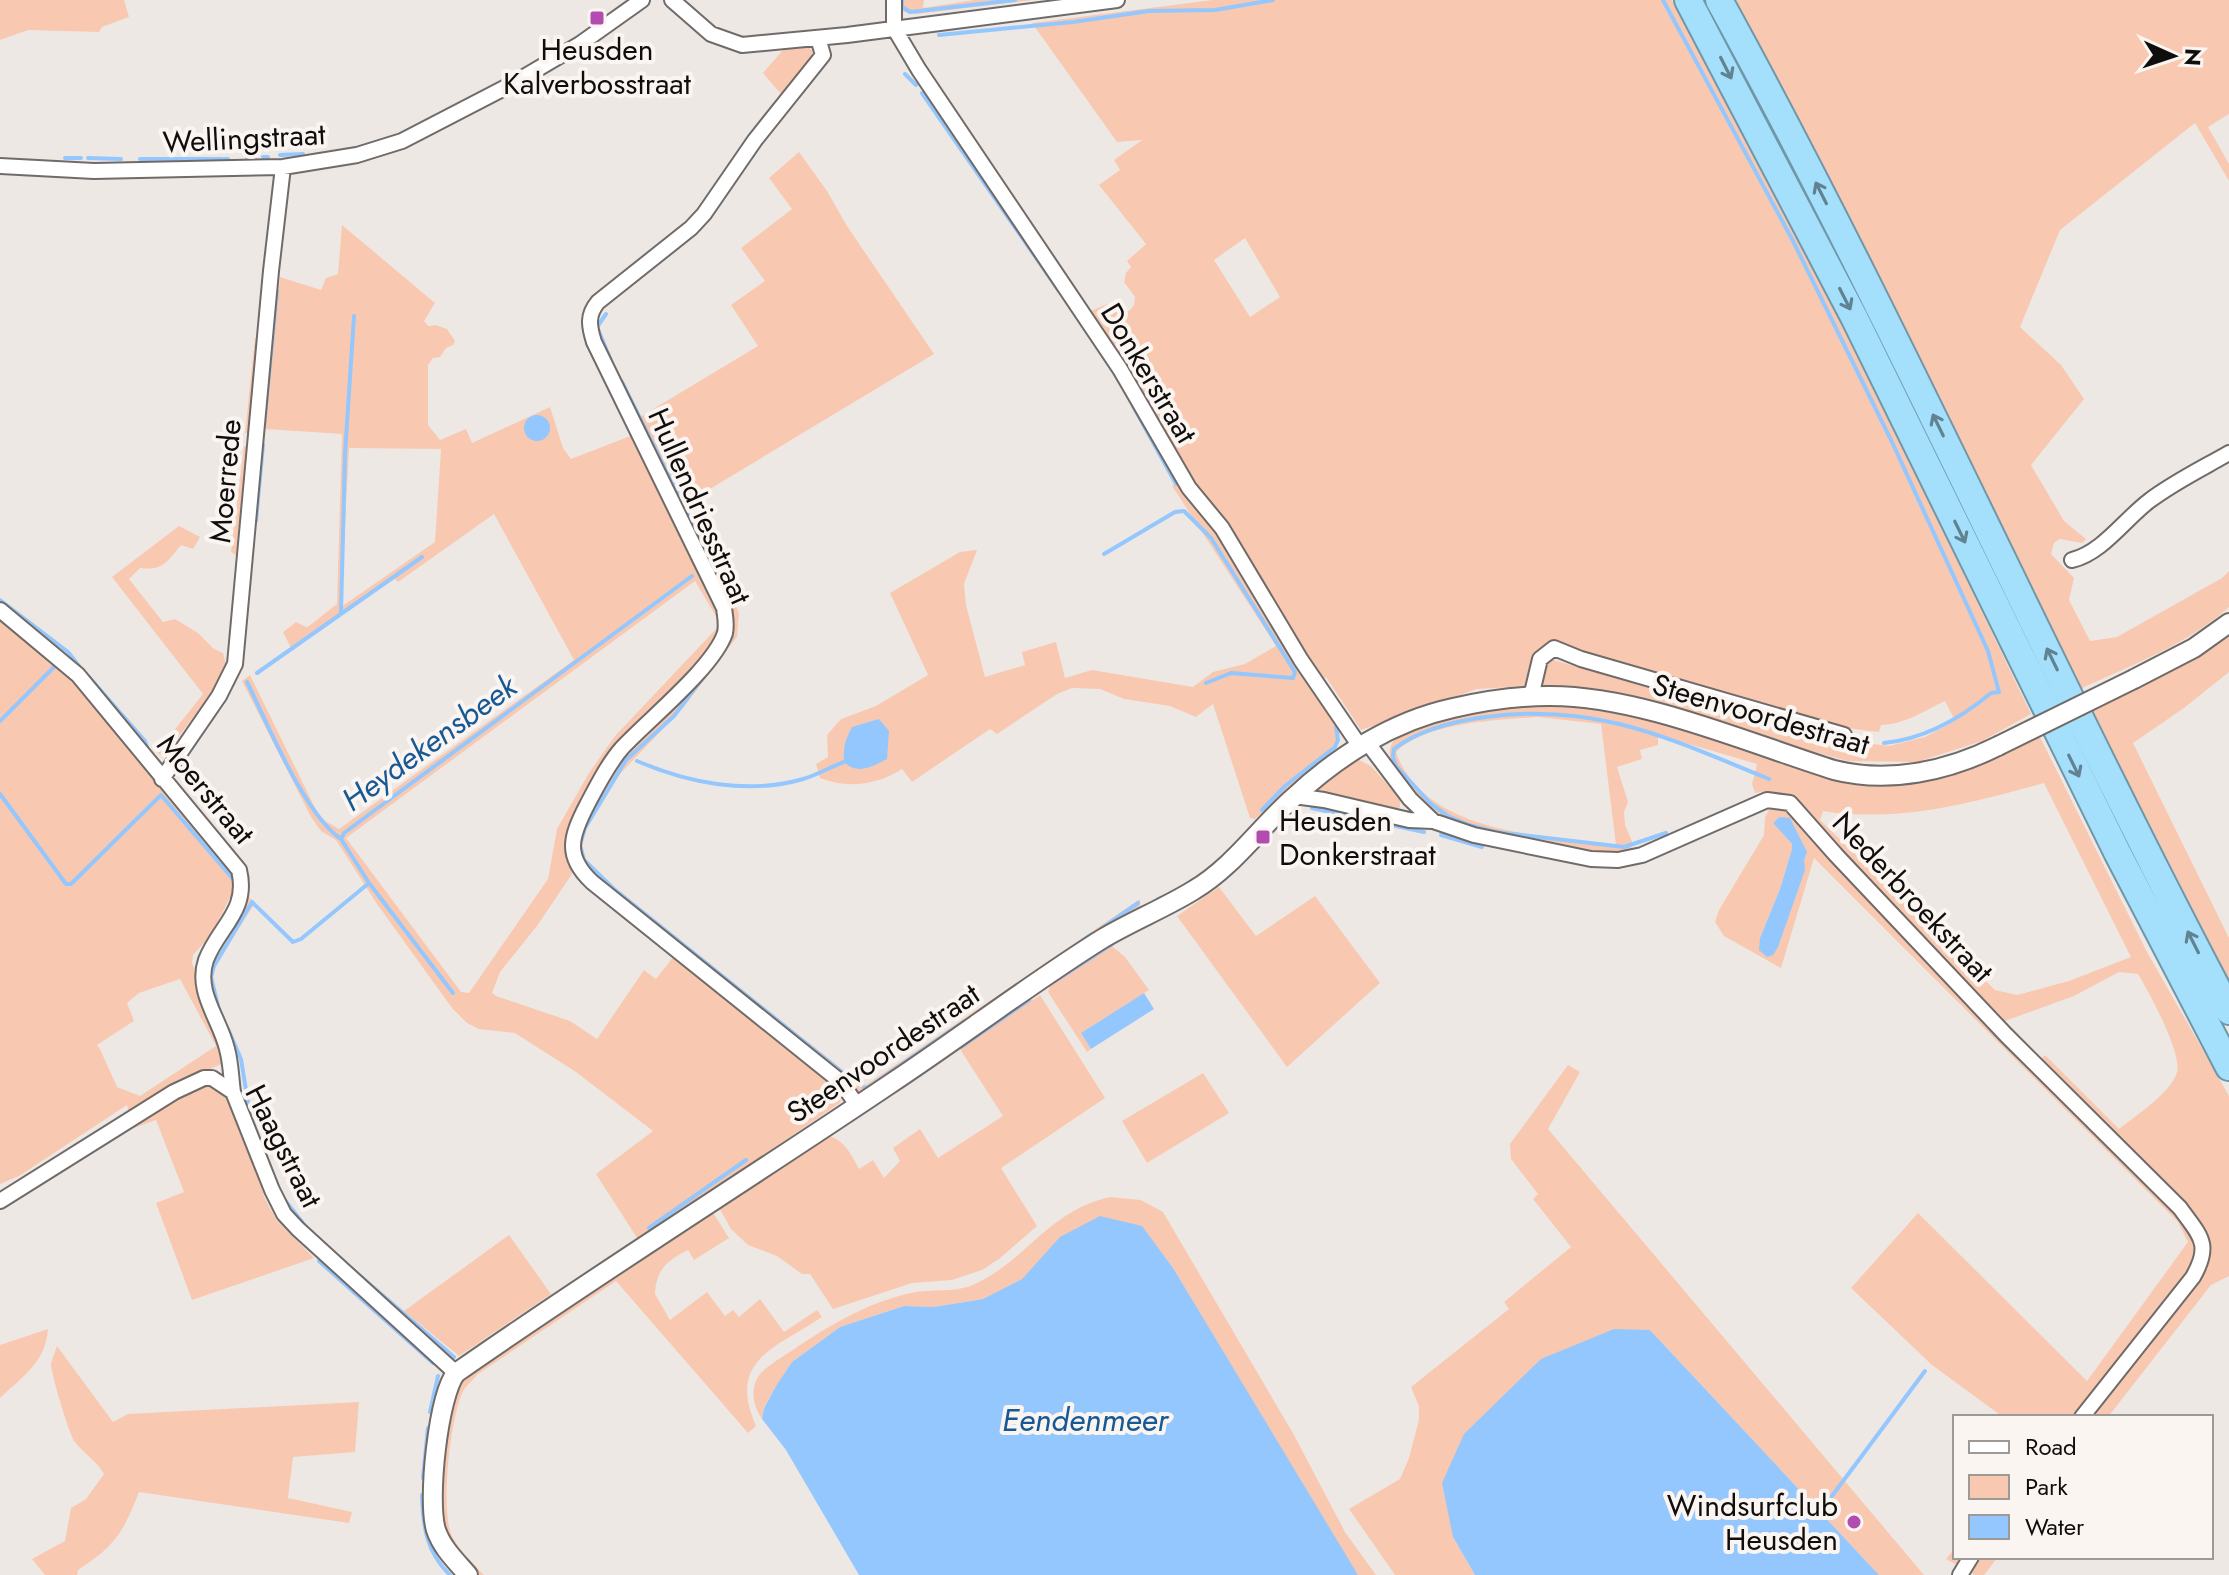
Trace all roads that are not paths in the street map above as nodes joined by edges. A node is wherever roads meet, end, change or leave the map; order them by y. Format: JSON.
{"nodes":[{"id":1,"x":642,"y":0,"type":"edge"},
{"id":2,"x":672,"y":0,"type":"edge"},
{"id":3,"x":894,"y":0,"type":"edge"},
{"id":4,"x":1117,"y":0,"type":"edge"},
{"id":5,"x":1688,"y":0,"type":"edge"},
{"id":6,"x":1719,"y":0,"type":"edge"},
{"id":7,"x":894,"y":28,"type":"junction"},
{"id":8,"x":818,"y":38,"type":"junction"},
{"id":9,"x":0,"y":166,"type":"edge"},
{"id":10,"x":283,"y":167,"type":"junction"},
{"id":11,"x":2229,"y":453,"type":"edge"},
{"id":12,"x":2072,"y":560,"type":"dead end"},
{"id":13,"x":0,"y":610,"type":"edge"},
{"id":14,"x":2229,"y":623,"type":"edge"},
{"id":15,"x":1531,"y":697,"type":"junction"},
{"id":16,"x":1844,"y":735,"type":"dead end"},
{"id":17,"x":1363,"y":744,"type":"junction"},
{"id":18,"x":162,"y":779,"type":"junction"},
{"id":19,"x":1294,"y":796,"type":"junction"},
{"id":20,"x":1433,"y":821,"type":"junction"},
{"id":21,"x":2229,"y":1011,"type":"edge"},
{"id":22,"x":2229,"y":1067,"type":"edge"},
{"id":23,"x":233,"y":1092,"type":"junction"},
{"id":24,"x":857,"y":1105,"type":"junction"},
{"id":25,"x":0,"y":1201,"type":"edge"},
{"id":26,"x":456,"y":1373,"type":"junction"},
{"id":27,"x":2084,"y":1415,"type":"edge"},
{"id":28,"x":468,"y":1575,"type":"edge"}],
"edges":[{"from":1,"to":10,"type":"street","name":"Wellingstraat"},
{"from":2,"to":8,"type":"street"},
{"from":3,"to":7,"type":"street"},
{"from":4,"to":7,"type":"street"},
{"from":5,"to":22,"type":"highway","one_way":true},
{"from":21,"to":6,"type":"highway","one_way":true},
{"from":7,"to":8,"type":"street"},
{"from":7,"to":17,"type":"street","name":"Donkerstraat"},
{"from":8,"to":24,"type":"street","name":"Hullendriesstraat"},
{"from":9,"to":10,"type":"street","name":"Wellingstraat"},
{"from":10,"to":18,"type":"street","name":"Moerrede"},
{"from":11,"to":12,"type":"street"},
{"from":13,"to":18,"type":"street","name":"Moerstraat"},
{"from":14,"to":15,"type":"street","name":"Steenvoordestraat","bridge":true},
{"from":15,"to":16,"type":"street","name":"Steenvoordestraat"},
{"from":15,"to":17,"type":"street","name":"Steenvoordestraat"},
{"from":17,"to":19,"type":"street","name":"Steenvoordestraat"},
{"from":17,"to":20,"type":"street","name":"Donkerstraat"},
{"from":18,"to":23,"type":"street","name":"Moerstraat"},
{"from":19,"to":20,"type":"street","name":"Nederbroekstraat"},
{"from":19,"to":24,"type":"street","name":"Steenvoordestraat"},
{"from":20,"to":27,"type":"street","name":"Nederbroekstraat"},
{"from":23,"to":25,"type":"street","name":"Haagstraat"},
{"from":23,"to":26,"type":"street","name":"Haagstraat"},
{"from":24,"to":26,"type":"street","name":"Steenvoordestraat"},
{"from":26,"to":28,"type":"street"}]}
